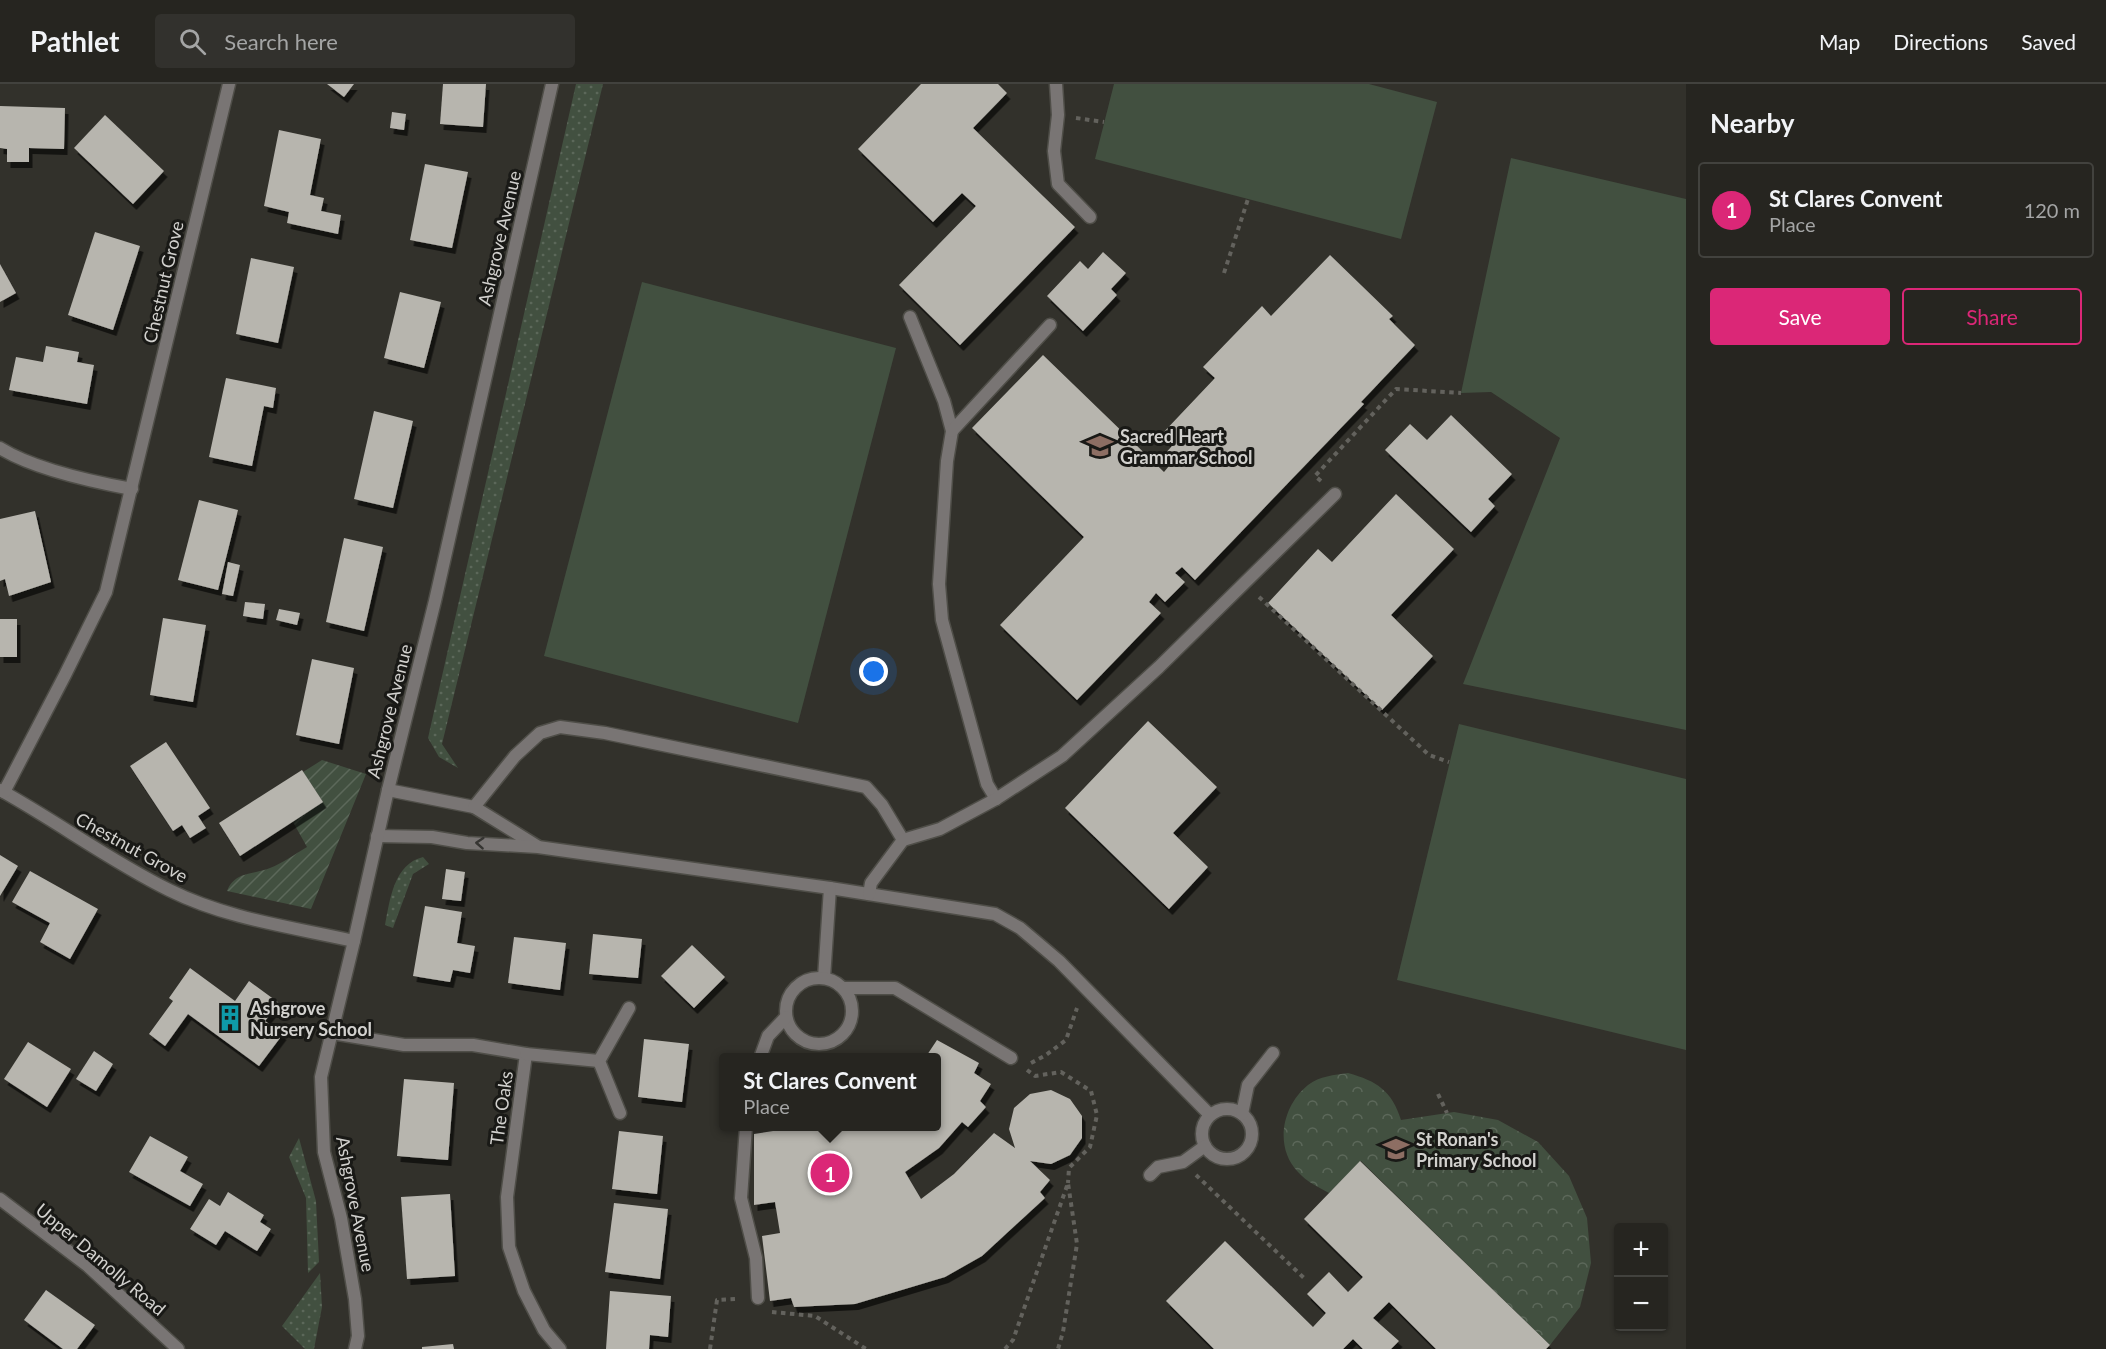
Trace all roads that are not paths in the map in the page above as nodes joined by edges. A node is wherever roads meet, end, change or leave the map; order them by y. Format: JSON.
{"nodes":[{"id":1,"x":229,"y":84,"type":"edge"},
{"id":2,"x":552,"y":84,"type":"edge"},
{"id":3,"x":1056,"y":84,"type":"edge"},
{"id":4,"x":1090,"y":217,"type":"dead end"},
{"id":5,"x":910,"y":317,"type":"dead end"},
{"id":6,"x":1050,"y":325,"type":"dead end"},
{"id":7,"x":952,"y":431,"type":"junction"},
{"id":8,"x":0,"y":447,"type":"edge"},
{"id":9,"x":132,"y":489,"type":"junction"},
{"id":10,"x":1335,"y":494,"type":"road end"},
{"id":11,"x":388,"y":790,"type":"junction"},
{"id":12,"x":2,"y":791,"type":"edge"},
{"id":13,"x":996,"y":799,"type":"junction"},
{"id":14,"x":474,"y":807,"type":"junction"},
{"id":15,"x":377,"y":836,"type":"junction"},
{"id":16,"x":903,"y":840,"type":"junction"},
{"id":17,"x":538,"y":847,"type":"junction"},
{"id":18,"x":830,"y":888,"type":"junction"},
{"id":19,"x":868,"y":894,"type":"junction"},
{"id":20,"x":354,"y":941,"type":"junction"},
{"id":21,"x":824,"y":978,"type":"junction"},
{"id":22,"x":843,"y":988,"type":"junction"},
{"id":23,"x":629,"y":1008,"type":"dead end"},
{"id":24,"x":786,"y":1017,"type":"junction"},
{"id":25,"x":332,"y":1033,"type":"junction"},
{"id":26,"x":762,"y":1053,"type":"edge"},
{"id":27,"x":1273,"y":1053,"type":"dead end"},
{"id":28,"x":526,"y":1054,"type":"junction"},
{"id":29,"x":1011,"y":1058,"type":"road end"},
{"id":30,"x":599,"y":1061,"type":"junction"},
{"id":31,"x":620,"y":1113,"type":"dead end"},
{"id":32,"x":1210,"y":1114,"type":"junction"},
{"id":33,"x":1242,"y":1114,"type":"junction"},
{"id":34,"x":746,"y":1131,"type":"edge"},
{"id":35,"x":1205,"y":1146,"type":"junction"},
{"id":36,"x":1150,"y":1175,"type":"dead end"},
{"id":37,"x":0,"y":1199,"type":"edge"},
{"id":38,"x":758,"y":1298,"type":"dead end"},
{"id":39,"x":178,"y":1349,"type":"edge"},
{"id":40,"x":355,"y":1349,"type":"edge"},
{"id":41,"x":560,"y":1349,"type":"edge"}],
"edges":[{"from":1,"to":9,"type":"street","name":"Chestnut Grove"},
{"from":2,"to":11,"type":"street","name":"Ashgrove Avenue"},
{"from":3,"to":4,"type":"street"},
{"from":5,"to":7,"type":"street"},
{"from":6,"to":7,"type":"street"},
{"from":7,"to":13,"type":"street"},
{"from":8,"to":9,"type":"street"},
{"from":9,"to":12,"type":"street","name":"Chestnut Grove"},
{"from":10,"to":13,"type":"street"},
{"from":11,"to":14,"type":"street"},
{"from":11,"to":15,"type":"street","name":"Ashgrove Avenue"},
{"from":12,"to":20,"type":"street","name":"Chestnut Grove"},
{"from":13,"to":16,"type":"street"},
{"from":14,"to":16,"type":"street"},
{"from":14,"to":17,"type":"street"},
{"from":17,"to":15,"type":"street","one_way":true},
{"from":15,"to":20,"type":"street","name":"Ashgrove Avenue"},
{"from":16,"to":19,"type":"street"},
{"from":17,"to":18,"type":"street"},
{"from":18,"to":19,"type":"street"},
{"from":18,"to":21,"type":"street"},
{"from":19,"to":32,"type":"street"},
{"from":20,"to":25,"type":"street","name":"Ashgrove Avenue"},
{"from":21,"to":22,"type":"street"},
{"from":21,"to":24,"type":"street"},
{"from":22,"to":24,"type":"street"},
{"from":22,"to":29,"type":"street"},
{"from":23,"to":30,"type":"street"},
{"from":24,"to":26,"type":"street"},
{"from":25,"to":28,"type":"street","name":"The Oaks"},
{"from":25,"to":40,"type":"street","name":"Ashgrove Avenue"},
{"from":27,"to":33,"type":"street"},
{"from":28,"to":30,"type":"street"},
{"from":28,"to":41,"type":"street","name":"The Oaks"},
{"from":30,"to":31,"type":"street"},
{"from":32,"to":33,"type":"street"},
{"from":32,"to":35,"type":"street"},
{"from":33,"to":35,"type":"street"},
{"from":34,"to":38,"type":"street"},
{"from":35,"to":36,"type":"street"},
{"from":37,"to":39,"type":"street","name":"Upper Damolly Road"}]}
